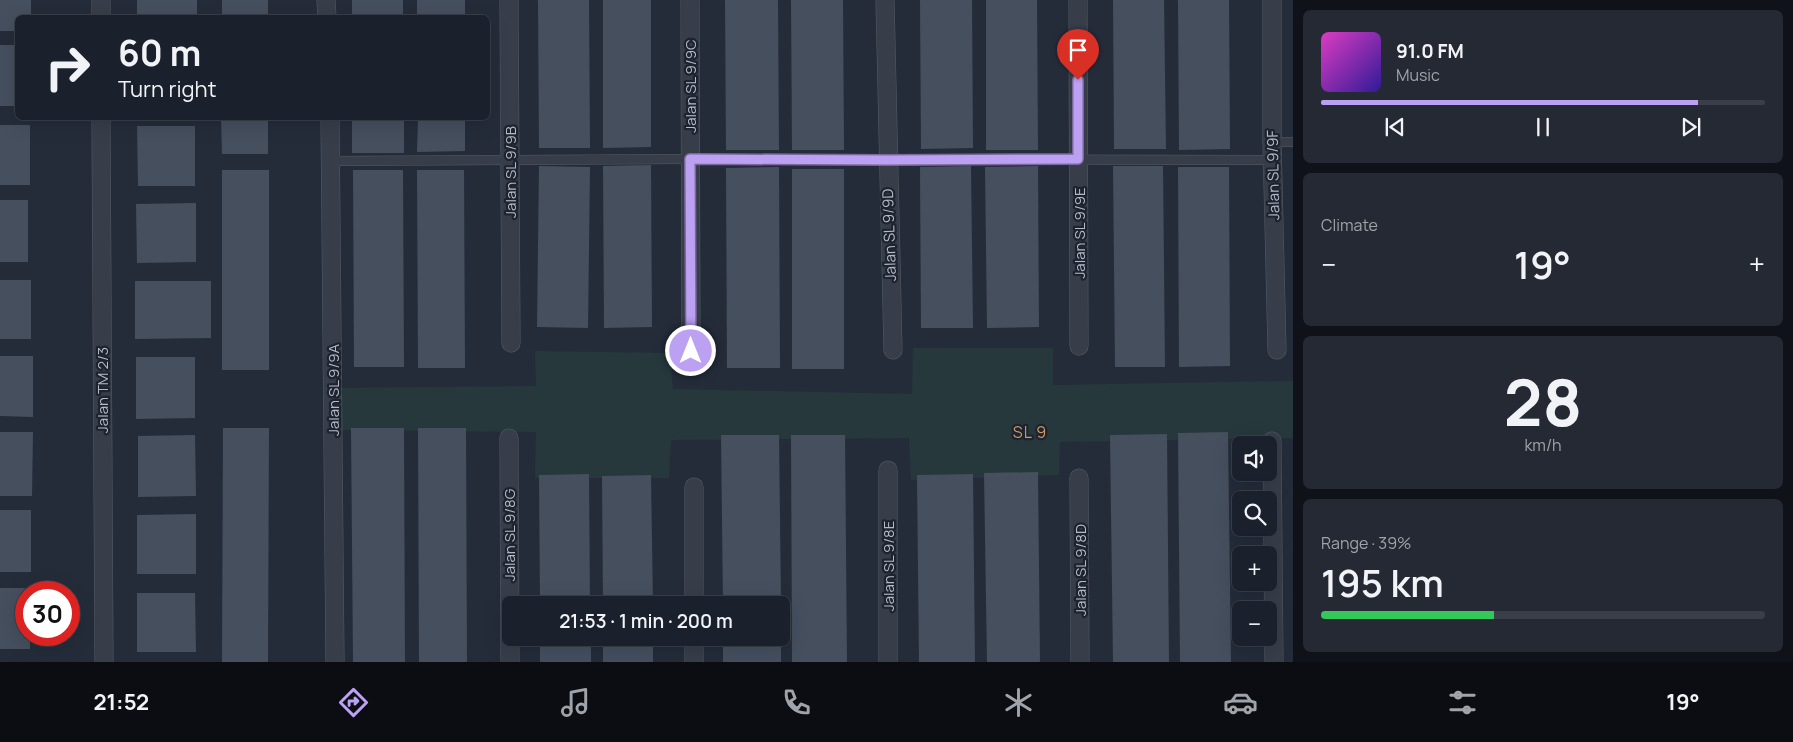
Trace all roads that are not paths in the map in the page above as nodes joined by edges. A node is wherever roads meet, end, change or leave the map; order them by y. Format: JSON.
{"nodes":[{"id":1,"x":100,"y":0,"type":"edge"},
{"id":2,"x":326,"y":0,"type":"edge"},
{"id":3,"x":509,"y":0,"type":"edge"},
{"id":4,"x":690,"y":0,"type":"edge"},
{"id":5,"x":885,"y":0,"type":"edge"},
{"id":6,"x":1078,"y":0,"type":"edge"},
{"id":7,"x":1272,"y":0,"type":"edge"},
{"id":8,"x":101,"y":15,"type":"edge"},
{"id":9,"x":327,"y":15,"type":"edge"},
{"id":10,"x":101,"y":120,"type":"edge"},
{"id":11,"x":330,"y":120,"type":"edge"},
{"id":12,"x":1293,"y":142,"type":"edge"},
{"id":13,"x":1272,"y":151,"type":"junction"},
{"id":14,"x":690,"y":159,"type":"junction"},
{"id":15,"x":1078,"y":159,"type":"junction"},
{"id":16,"x":331,"y":160,"type":"junction"},
{"id":17,"x":510,"y":160,"type":"junction"},
{"id":18,"x":887,"y":160,"type":"junction"},
{"id":19,"x":511,"y":343,"type":"dead end"},
{"id":20,"x":1079,"y":346,"type":"dead end"},
{"id":21,"x":892,"y":350,"type":"dead end"},
{"id":22,"x":1277,"y":350,"type":"dead end"},
{"id":23,"x":691,"y":351,"type":"dead end"},
{"id":24,"x":508,"y":438,"type":"dead end"},
{"id":25,"x":888,"y":470,"type":"dead end"},
{"id":26,"x":1079,"y":478,"type":"dead end"},
{"id":27,"x":1272,"y":481,"type":"edge"},
{"id":28,"x":694,"y":487,"type":"dead end"},
{"id":29,"x":694,"y":596,"type":"edge"},
{"id":30,"x":694,"y":646,"type":"edge"},
{"id":31,"x":104,"y":662,"type":"edge"},
{"id":32,"x":335,"y":662,"type":"edge"},
{"id":33,"x":510,"y":662,"type":"edge"},
{"id":34,"x":694,"y":662,"type":"edge"},
{"id":35,"x":888,"y":662,"type":"edge"},
{"id":36,"x":1080,"y":662,"type":"edge"},
{"id":37,"x":1274,"y":662,"type":"edge"}],
"edges":[{"from":1,"to":8,"type":"street"},
{"from":2,"to":9,"type":"street"},
{"from":3,"to":17,"type":"street","name":"Jalan SL 9/9B"},
{"from":4,"to":14,"type":"street","name":"Jalan SL 9/9C"},
{"from":5,"to":18,"type":"street","name":"Jalan SL 9/9D"},
{"from":6,"to":15,"type":"street","name":"Jalan SL 9/9E"},
{"from":7,"to":13,"type":"street","name":"Jalan SL 9/9F"},
{"from":10,"to":31,"type":"street","name":"Jalan TM 2/3"},
{"from":11,"to":16,"type":"street","name":"Jalan SL 9/9A"},
{"from":12,"to":13,"type":"lane"},
{"from":13,"to":15,"type":"lane"},
{"from":13,"to":22,"type":"street","name":"Jalan SL 9/9F"},
{"from":14,"to":17,"type":"lane"},
{"from":14,"to":18,"type":"lane"},
{"from":14,"to":23,"type":"street","name":"Jalan SL 9/9C"},
{"from":15,"to":18,"type":"lane"},
{"from":15,"to":20,"type":"street","name":"Jalan SL 9/9E"},
{"from":16,"to":17,"type":"lane"},
{"from":16,"to":32,"type":"street","name":"Jalan SL 9/9A"},
{"from":17,"to":19,"type":"street","name":"Jalan SL 9/9B"},
{"from":18,"to":21,"type":"street","name":"Jalan SL 9/9D"},
{"from":24,"to":33,"type":"street","name":"Jalan SL 9/8G"},
{"from":25,"to":35,"type":"street","name":"Jalan SL 9/8E"},
{"from":26,"to":36,"type":"street","name":"Jalan SL 9/8D"},
{"from":27,"to":37,"type":"street"},
{"from":28,"to":29,"type":"street"},
{"from":30,"to":34,"type":"street"}]}
